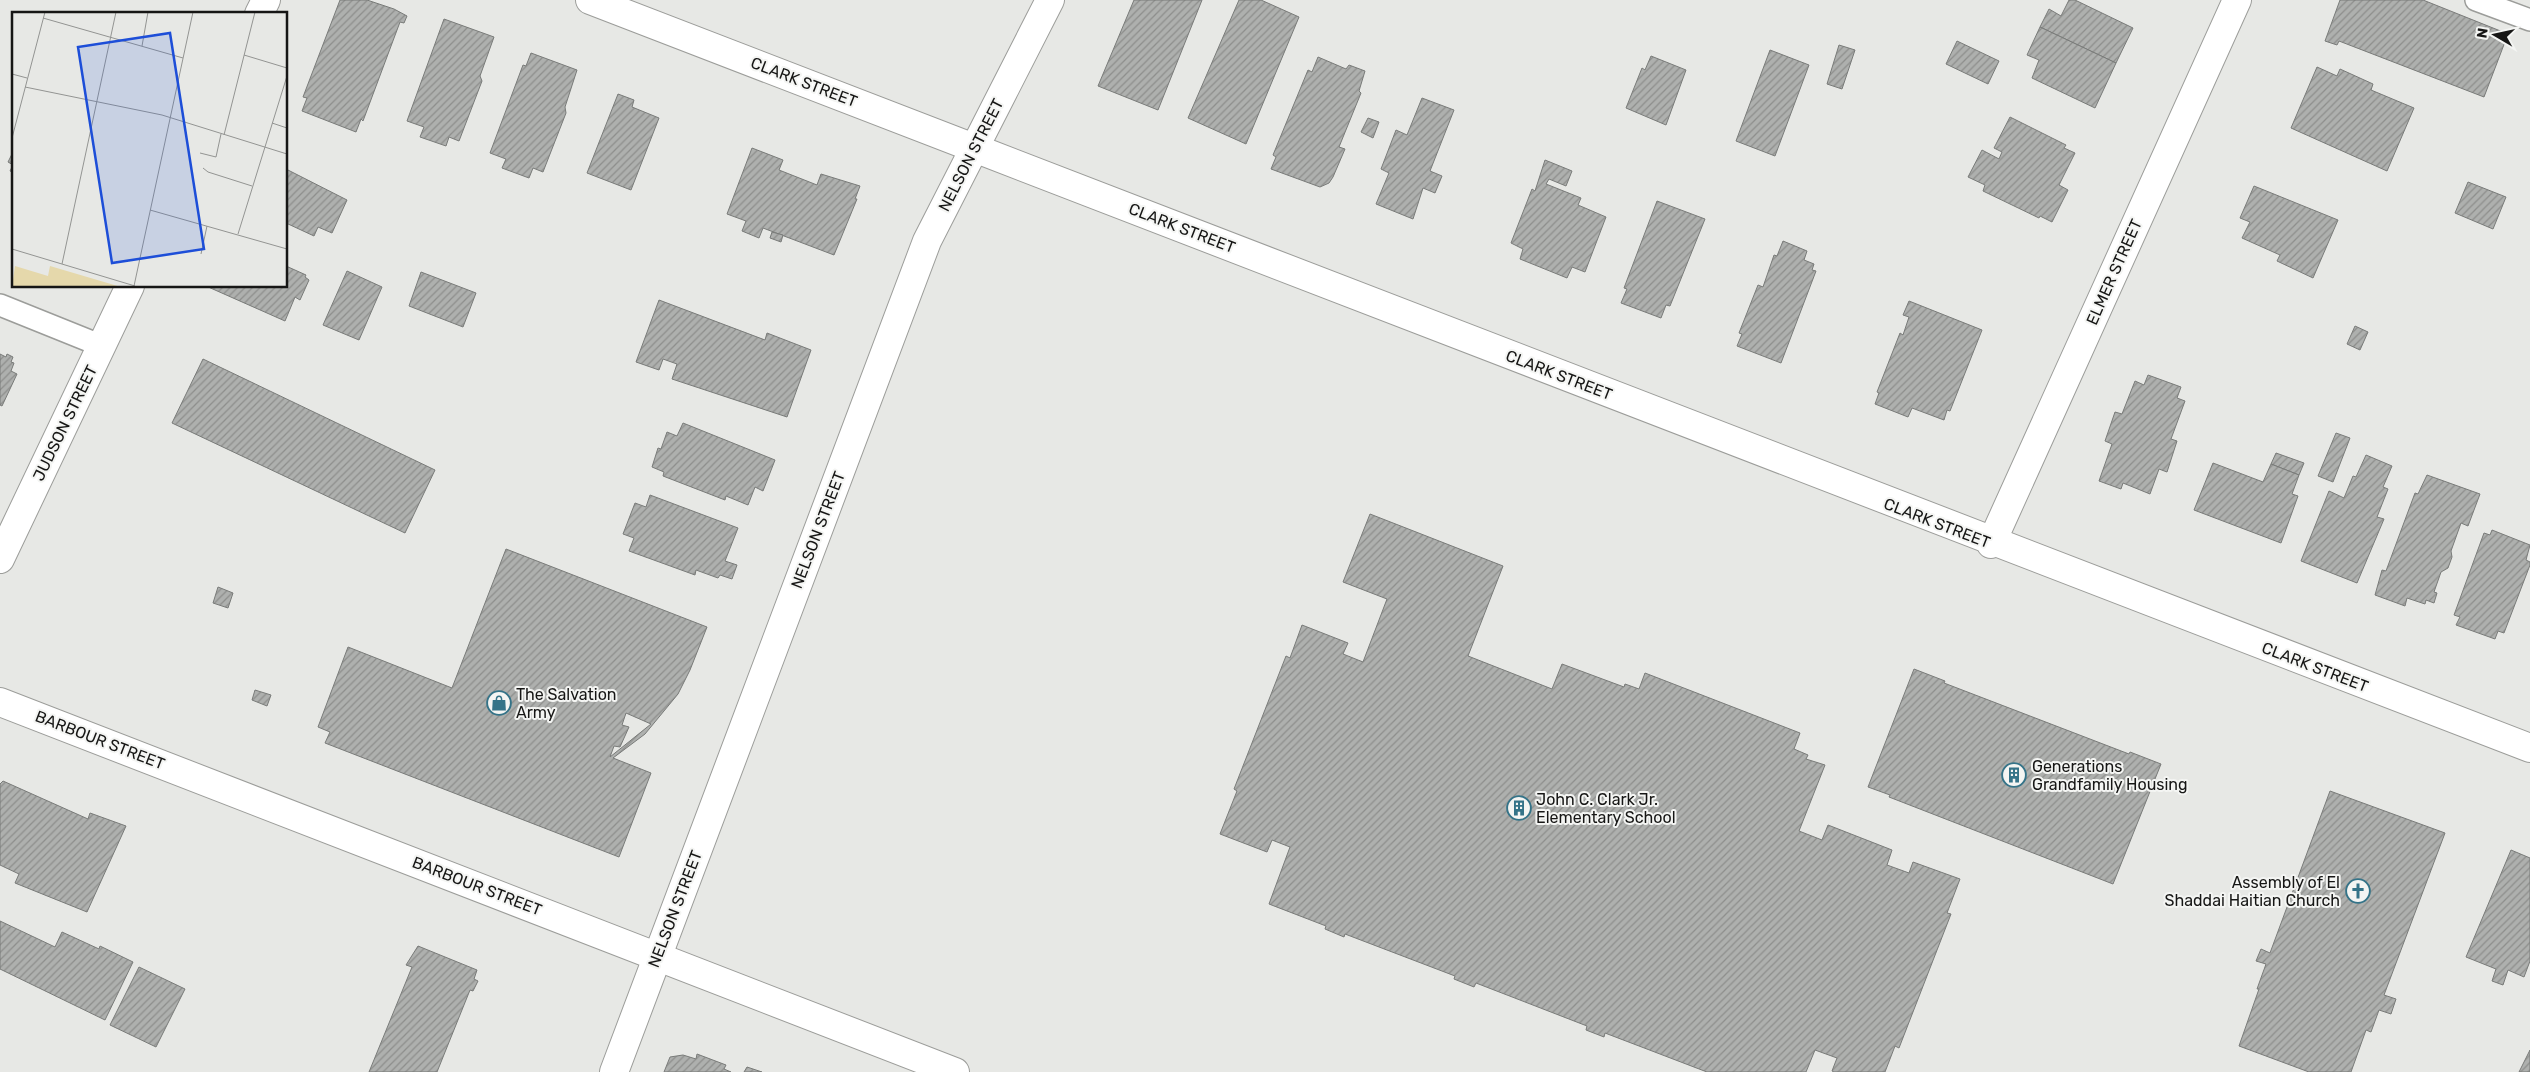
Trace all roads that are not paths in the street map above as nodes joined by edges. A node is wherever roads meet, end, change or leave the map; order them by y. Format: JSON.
{"nodes":[{"id":1,"x":266,"y":0,"type":"edge"},
{"id":2,"x":590,"y":0,"type":"edge"},
{"id":3,"x":1050,"y":0,"type":"edge"},
{"id":4,"x":2237,"y":0,"type":"edge"},
{"id":5,"x":2476,"y":0,"type":"edge"},
{"id":6,"x":260,"y":12,"type":"edge"},
{"id":7,"x":2530,"y":20,"type":"edge"},
{"id":8,"x":975,"y":147,"type":"junction"},
{"id":9,"x":129,"y":288,"type":"edge"},
{"id":10,"x":0,"y":306,"type":"edge"},
{"id":11,"x":102,"y":346,"type":"junction"},
{"id":12,"x":1991,"y":544,"type":"junction"},
{"id":13,"x":0,"y":559,"type":"edge"},
{"id":14,"x":0,"y":702,"type":"edge"},
{"id":15,"x":2530,"y":748,"type":"edge"},
{"id":16,"x":657,"y":956,"type":"junction"},
{"id":17,"x":614,"y":1072,"type":"edge"},
{"id":18,"x":955,"y":1072,"type":"edge"}],
"edges":[{"from":1,"to":6,"type":"street"},
{"from":2,"to":8,"type":"street","name":"CLARK STREET"},
{"from":3,"to":8,"type":"street","name":"NELSON STREET"},
{"from":4,"to":12,"type":"street","name":"ELMER STREET"},
{"from":5,"to":7,"type":"lane"},
{"from":8,"to":12,"type":"street","name":"CLARK STREET"},
{"from":8,"to":16,"type":"street","name":"NELSON STREET"},
{"from":9,"to":11,"type":"street","name":"JUDSON STREET"},
{"from":10,"to":11,"type":"lane"},
{"from":11,"to":13,"type":"street","name":"JUDSON STREET"},
{"from":12,"to":15,"type":"street","name":"CLARK STREET"},
{"from":14,"to":16,"type":"street","name":"BARBOUR STREET"},
{"from":16,"to":17,"type":"street","name":"NELSON STREET"},
{"from":16,"to":18,"type":"street","name":"BARBOUR STREET"}]}
